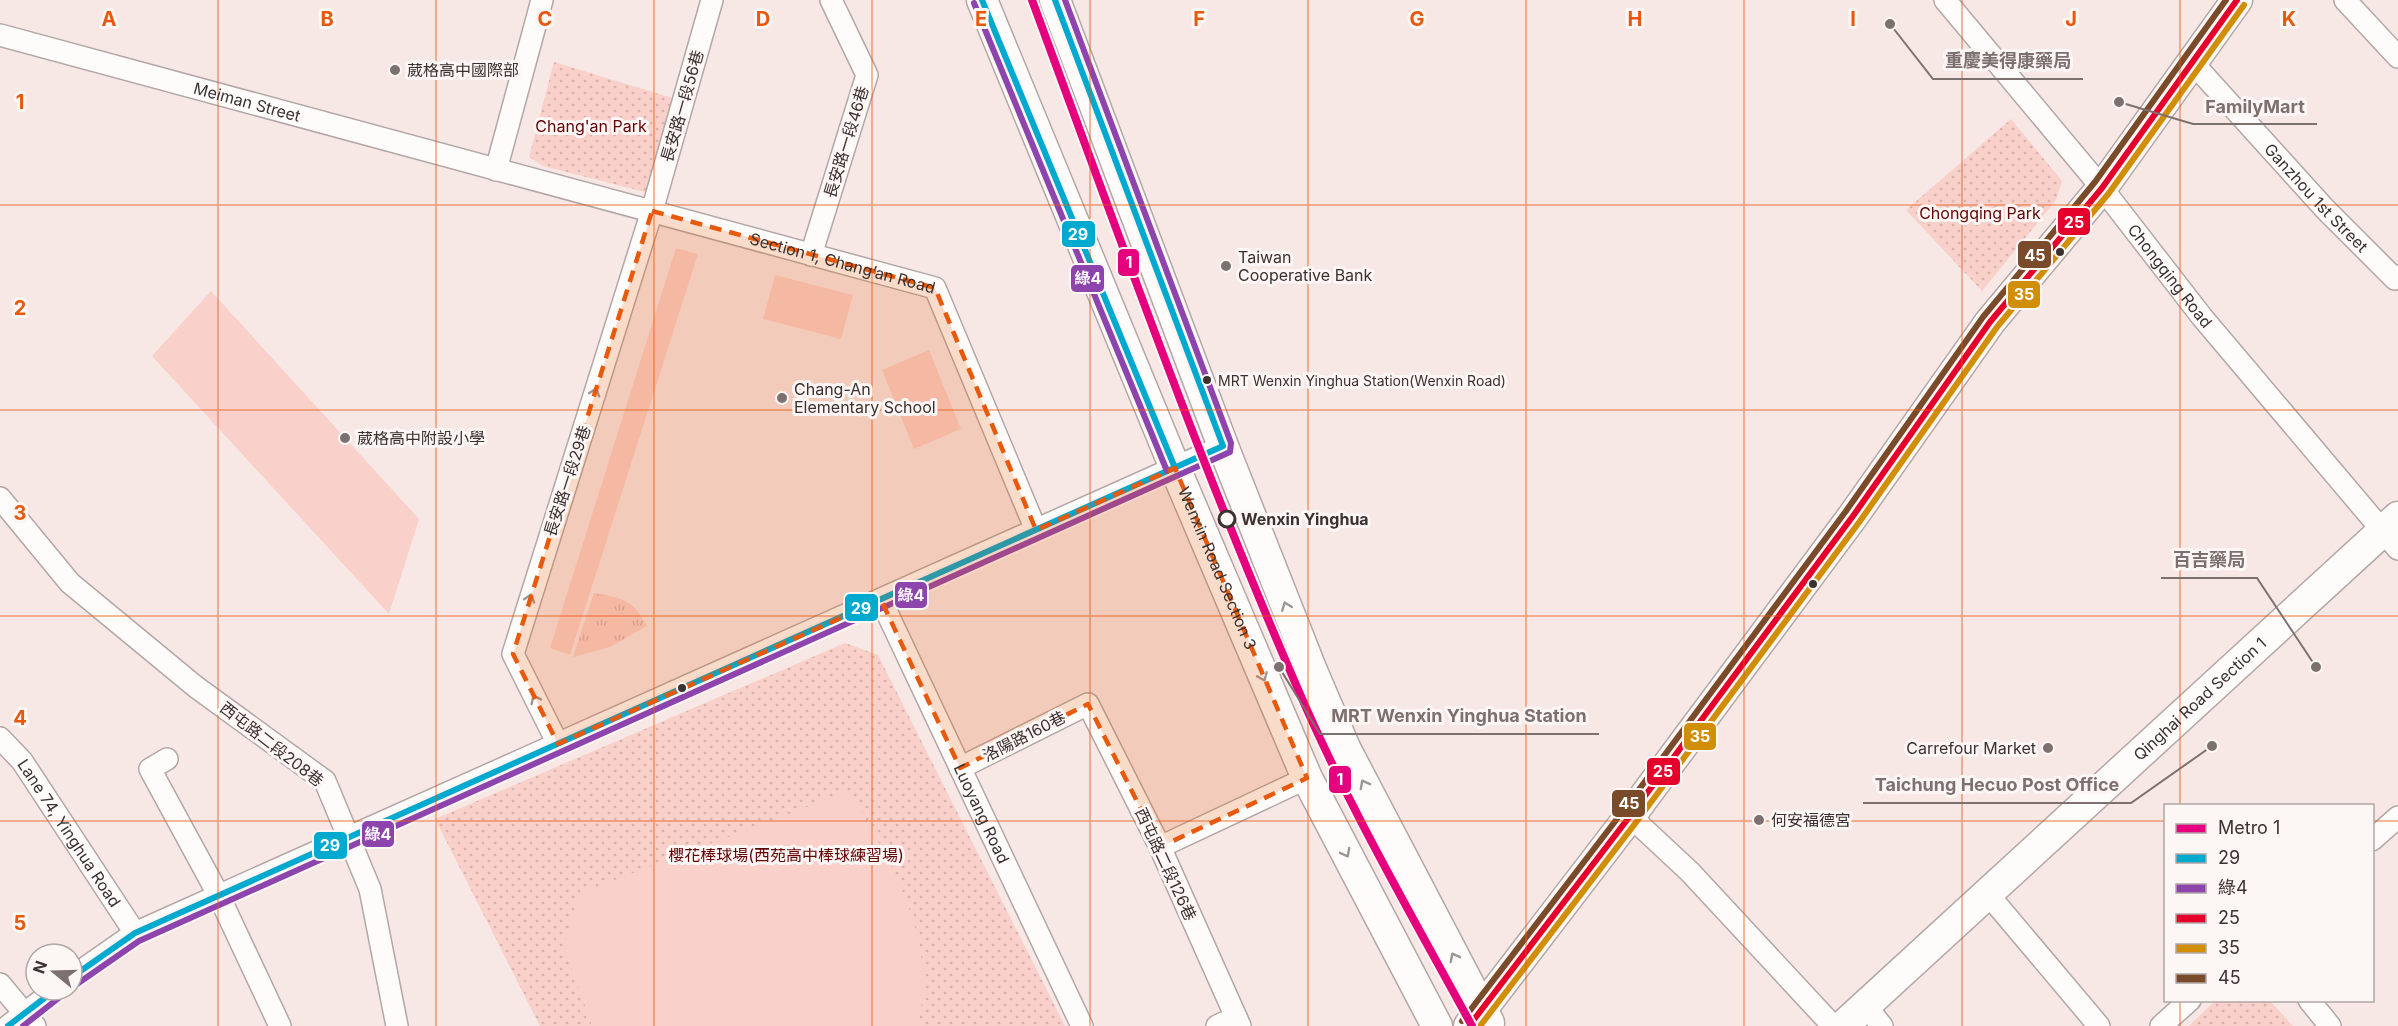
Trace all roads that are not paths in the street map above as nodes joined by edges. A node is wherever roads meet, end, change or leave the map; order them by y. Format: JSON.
{"nodes":[{"id":1,"x":542,"y":0,"type":"edge"},
{"id":2,"x":712,"y":0,"type":"edge"},
{"id":3,"x":831,"y":0,"type":"edge"},
{"id":4,"x":982,"y":0,"type":"edge"},
{"id":5,"x":1055,"y":0,"type":"edge"},
{"id":6,"x":1945,"y":0,"type":"edge"},
{"id":7,"x":2237,"y":0,"type":"edge"},
{"id":8,"x":2345,"y":0,"type":"edge"},
{"id":9,"x":0,"y":35,"type":"edge"},
{"id":10,"x":2398,"y":57,"type":"edge"},
{"id":11,"x":2192,"y":62,"type":"junction"},
{"id":12,"x":496,"y":170,"type":"junction"},
{"id":13,"x":2102,"y":188,"type":"junction"},
{"id":14,"x":652,"y":212,"type":"junction"},
{"id":15,"x":811,"y":255,"type":"junction"},
{"id":16,"x":2396,"y":277,"type":"edge"},
{"id":17,"x":1223,"y":446,"type":"junction"},
{"id":18,"x":1175,"y":468,"type":"junction"},
{"id":19,"x":0,"y":498,"type":"edge"},
{"id":20,"x":1036,"y":530,"type":"junction"},
{"id":21,"x":2393,"y":532,"type":"edge"},
{"id":22,"x":881,"y":600,"type":"junction"},
{"id":23,"x":1088,"y":704,"type":"joint"},
{"id":24,"x":0,"y":738,"type":"edge"},
{"id":25,"x":558,"y":744,"type":"junction"},
{"id":26,"x":167,"y":759,"type":"dead end"},
{"id":27,"x":960,"y":768,"type":"junction"},
{"id":28,"x":1306,"y":778,"type":"junction"},
{"id":29,"x":1630,"y":816,"type":"junction"},
{"id":30,"x":2398,"y":817,"type":"edge"},
{"id":31,"x":350,"y":837,"type":"junction"},
{"id":32,"x":2374,"y":839,"type":"edge"},
{"id":33,"x":1160,"y":847,"type":"junction"},
{"id":34,"x":1987,"y":893,"type":"junction"},
{"id":35,"x":219,"y":896,"type":"junction"},
{"id":36,"x":135,"y":933,"type":"junction"},
{"id":37,"x":84,"y":969,"type":"edge"},
{"id":38,"x":0,"y":984,"type":"edge"},
{"id":39,"x":43,"y":1002,"type":"edge"},
{"id":40,"x":2188,"y":1002,"type":"edge"},
{"id":41,"x":2311,"y":1002,"type":"edge"},
{"id":42,"x":1874,"y":1016,"type":"edge"},
{"id":43,"x":1480,"y":1020,"type":"edge"},
{"id":44,"x":23,"y":1022,"type":"edge"},
{"id":45,"x":1238,"y":1022,"type":"edge"},
{"id":46,"x":280,"y":1026,"type":"edge"},
{"id":47,"x":397,"y":1026,"type":"edge"},
{"id":48,"x":1082,"y":1026,"type":"edge"},
{"id":49,"x":1217,"y":1026,"type":"edge"},
{"id":50,"x":1437,"y":1026,"type":"edge"},
{"id":51,"x":1833,"y":1026,"type":"edge"},
{"id":52,"x":1844,"y":1026,"type":"edge"},
{"id":53,"x":2099,"y":1026,"type":"edge"},
{"id":54,"x":2161,"y":1026,"type":"edge"},
{"id":55,"x":2330,"y":1026,"type":"edge"}],
"edges":[{"from":1,"to":12,"type":"street"},
{"from":2,"to":14,"type":"street","name":"長安路一段56巷"},
{"from":3,"to":15,"type":"street","name":"長安路一段46巷"},
{"from":4,"to":18,"type":"main road","name":"Wenxin Road Section 3"},
{"from":5,"to":17,"type":"main road"},
{"from":6,"to":13,"type":"street","name":"Chongqing Road"},
{"from":7,"to":11,"type":"main road"},
{"from":8,"to":10,"type":"street"},
{"from":9,"to":12,"type":"street","name":"Meiman Street"},
{"from":11,"to":13,"type":"main road"},
{"from":11,"to":16,"type":"street","name":"Ganzhou 1st Street"},
{"from":12,"to":14,"type":"street","name":"Section 1, Chang’an Road"},
{"from":13,"to":21,"type":"street","name":"Chongqing Road"},
{"from":13,"to":29,"type":"main road"},
{"from":14,"to":15,"type":"street","name":"Section 1, Chang’an Road"},
{"from":25,"to":14,"type":"street","name":"長安路一段29巷","one_way":true},
{"from":15,"to":20,"type":"street","name":"Section 1, Chang’an Road"},
{"from":17,"to":18,"type":"street"},
{"from":43,"to":17,"type":"main road","one_way":true},
{"from":18,"to":20,"type":"street"},
{"from":18,"to":28,"type":"main road","name":"Wenxin Road Section 3","one_way":true},
{"from":19,"to":31,"type":"street","name":"西屯路二段208巷"},
{"from":20,"to":22,"type":"street"},
{"from":21,"to":34,"type":"main road","name":"Qinghai Road Section 1"},
{"from":22,"to":25,"type":"street"},
{"from":22,"to":27,"type":"street","name":"Luoyang Road"},
{"from":23,"to":27,"type":"street","name":"洛陽路160巷"},
{"from":23,"to":33,"type":"street","name":"西屯路二段126巷"},
{"from":24,"to":36,"type":"street","name":"Lane 74, Yinghua Road"},
{"from":25,"to":31,"type":"street"},
{"from":26,"to":35,"type":"street"},
{"from":27,"to":48,"type":"street","name":"Luoyang Road"},
{"from":28,"to":33,"type":"street"},
{"from":28,"to":50,"type":"main road","name":"Wenxin Road Section 3","one_way":true},
{"from":29,"to":43,"type":"main road"},
{"from":29,"to":51,"type":"street"},
{"from":30,"to":32,"type":"street"},
{"from":31,"to":35,"type":"street"},
{"from":31,"to":47,"type":"street","name":"西屯路二段208巷"},
{"from":33,"to":45,"type":"street","name":"西屯路二段126巷"},
{"from":34,"to":42,"type":"main road","name":"Qinghai Road Section 1"},
{"from":34,"to":53,"type":"street"},
{"from":35,"to":36,"type":"street"},
{"from":35,"to":46,"type":"street"},
{"from":36,"to":37,"type":"street"},
{"from":38,"to":44,"type":"street"},
{"from":39,"to":44,"type":"street"},
{"from":40,"to":54,"type":"street"},
{"from":41,"to":55,"type":"street"},
{"from":42,"to":52,"type":"main road","name":"Qinghai Road Section 1"},
{"from":45,"to":49,"type":"street"}]}
